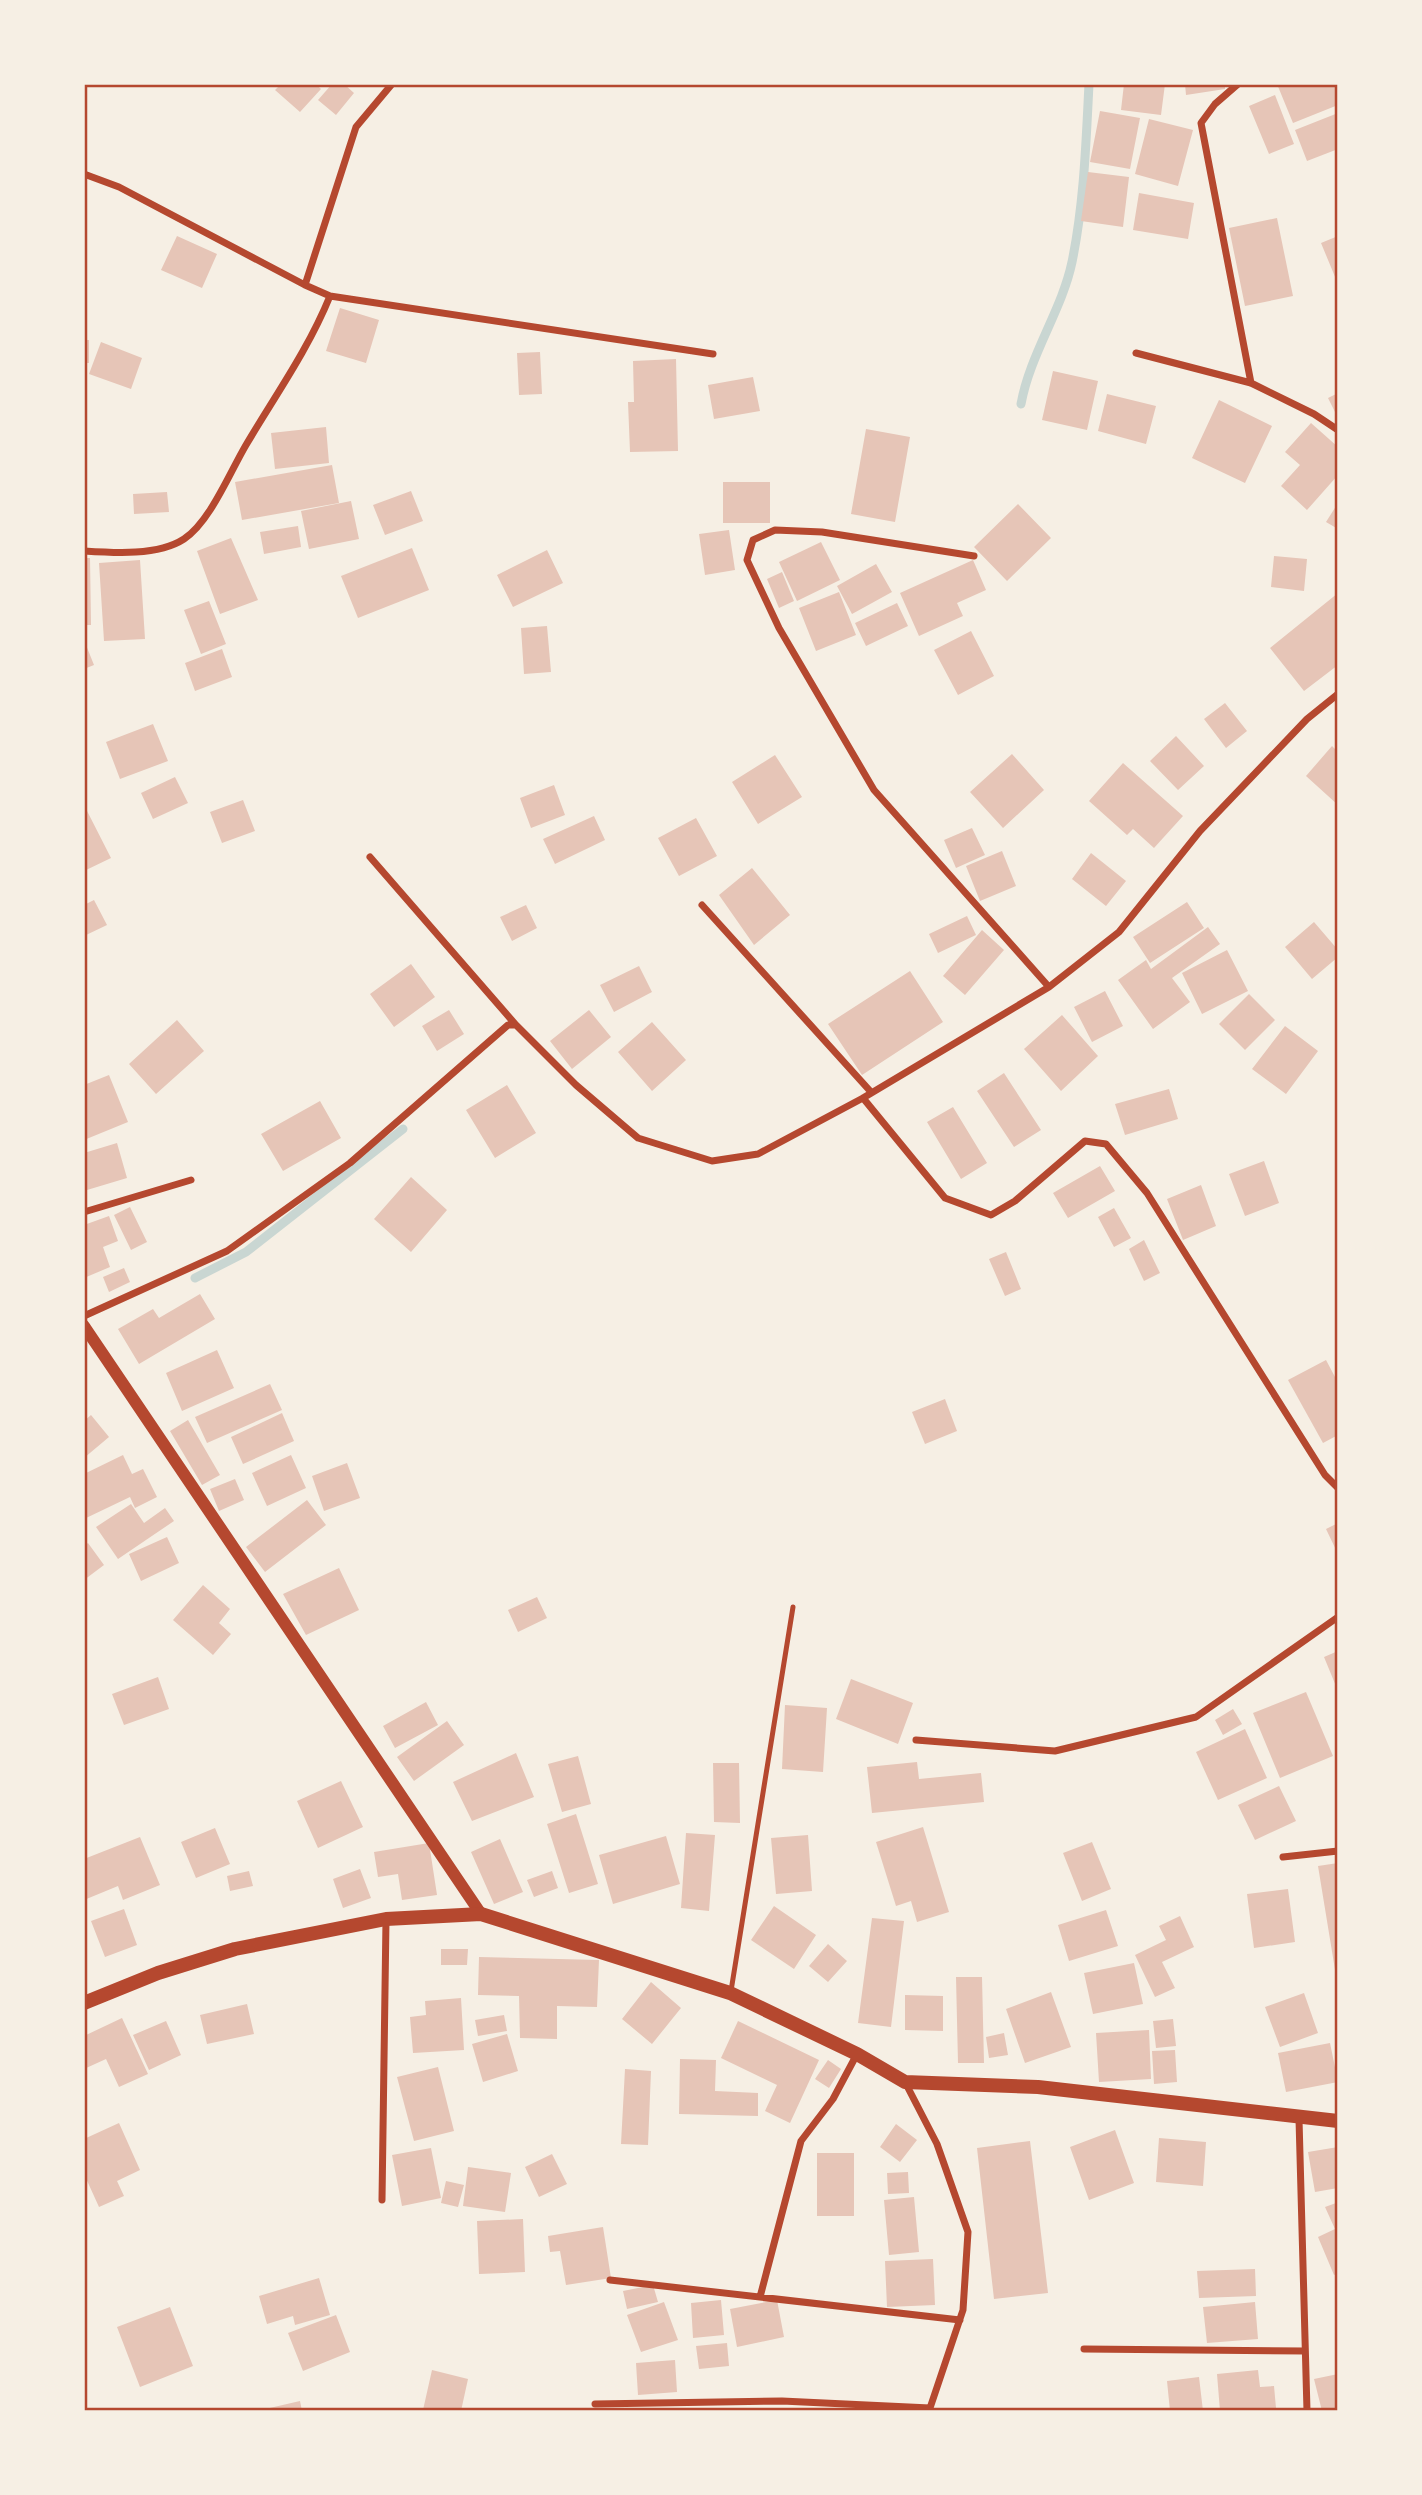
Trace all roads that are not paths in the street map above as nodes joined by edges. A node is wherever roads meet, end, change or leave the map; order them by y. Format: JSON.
{"nodes":[{"id":1,"x":392,"y":84,"type":"edge"},
{"id":2,"x":1238,"y":84,"type":"edge"},
{"id":3,"x":84,"y":174,"type":"edge"},
{"id":4,"x":305,"y":285,"type":"junction"},
{"id":5,"x":330,"y":296,"type":"junction"},
{"id":6,"x":1136,"y":353,"type":"dead end"},
{"id":7,"x":713,"y":354,"type":"dead end"},
{"id":8,"x":1251,"y":383,"type":"junction"},
{"id":9,"x":1338,"y":430,"type":"edge"},
{"id":10,"x":84,"y":551,"type":"edge"},
{"id":11,"x":974,"y":556,"type":"dead end"},
{"id":12,"x":1338,"y":694,"type":"edge"},
{"id":13,"x":370,"y":857,"type":"dead end"},
{"id":14,"x":702,"y":905,"type":"dead end"},
{"id":15,"x":1049,"y":987,"type":"junction"},
{"id":16,"x":516,"y":1025,"type":"junction"},
{"id":17,"x":871,"y":1092,"type":"junction"},
{"id":18,"x":863,"y":1098,"type":"junction"},
{"id":19,"x":191,"y":1180,"type":"dead end"},
{"id":20,"x":84,"y":1212,"type":"edge"},
{"id":21,"x":84,"y":1316,"type":"edge"},
{"id":22,"x":84,"y":1326,"type":"edge"},
{"id":23,"x":1338,"y":1488,"type":"edge"},
{"id":24,"x":793,"y":1607,"type":"dead end"},
{"id":25,"x":1338,"y":1617,"type":"edge"},
{"id":26,"x":916,"y":1740,"type":"dead end"},
{"id":27,"x":1338,"y":1851,"type":"edge"},
{"id":28,"x":1283,"y":1857,"type":"dead end"},
{"id":29,"x":481,"y":1914,"type":"junction"},
{"id":30,"x":386,"y":1919,"type":"junction"},
{"id":31,"x":730,"y":1993,"type":"junction"},
{"id":32,"x":84,"y":2003,"type":"edge"},
{"id":33,"x":856,"y":2054,"type":"junction"},
{"id":34,"x":905,"y":2082,"type":"junction"},
{"id":35,"x":1299,"y":2119,"type":"junction"},
{"id":36,"x":1338,"y":2121,"type":"edge"},
{"id":37,"x":382,"y":2200,"type":"dead end"},
{"id":38,"x":610,"y":2280,"type":"dead end"},
{"id":39,"x":760,"y":2297,"type":"junction"},
{"id":40,"x":960,"y":2320,"type":"junction"},
{"id":41,"x":1084,"y":2349,"type":"dead end"},
{"id":42,"x":1306,"y":2351,"type":"junction"},
{"id":43,"x":595,"y":2404,"type":"dead end"},
{"id":44,"x":929,"y":2410,"type":"edge"},
{"id":45,"x":1307,"y":2411,"type":"edge"}],
"edges":[{"from":1,"to":4,"type":"street"},
{"from":2,"to":8,"type":"street"},
{"from":3,"to":4,"type":"street"},
{"from":4,"to":5,"type":"street"},
{"from":5,"to":7,"type":"street"},
{"from":5,"to":10,"type":"street"},
{"from":6,"to":8,"type":"street"},
{"from":8,"to":9,"type":"street"},
{"from":11,"to":15,"type":"street"},
{"from":12,"to":15,"type":"street"},
{"from":13,"to":16,"type":"street"},
{"from":14,"to":17,"type":"street"},
{"from":15,"to":17,"type":"street"},
{"from":16,"to":18,"type":"street"},
{"from":16,"to":21,"type":"street"},
{"from":17,"to":18,"type":"street"},
{"from":18,"to":23,"type":"street"},
{"from":19,"to":20,"type":"street"},
{"from":22,"to":29,"type":"street"},
{"from":24,"to":31,"type":"lane"},
{"from":25,"to":26,"type":"street"},
{"from":27,"to":28,"type":"street"},
{"from":29,"to":30,"type":"main road"},
{"from":29,"to":31,"type":"main road"},
{"from":30,"to":32,"type":"main road"},
{"from":30,"to":37,"type":"street"},
{"from":31,"to":33,"type":"main road"},
{"from":33,"to":34,"type":"main road"},
{"from":33,"to":39,"type":"street"},
{"from":34,"to":35,"type":"main road"},
{"from":34,"to":40,"type":"street"},
{"from":35,"to":36,"type":"main road"},
{"from":35,"to":42,"type":"street"},
{"from":38,"to":39,"type":"street"},
{"from":39,"to":40,"type":"street"},
{"from":40,"to":44,"type":"street"},
{"from":41,"to":42,"type":"street"},
{"from":42,"to":45,"type":"street"},
{"from":43,"to":44,"type":"street"}]}
